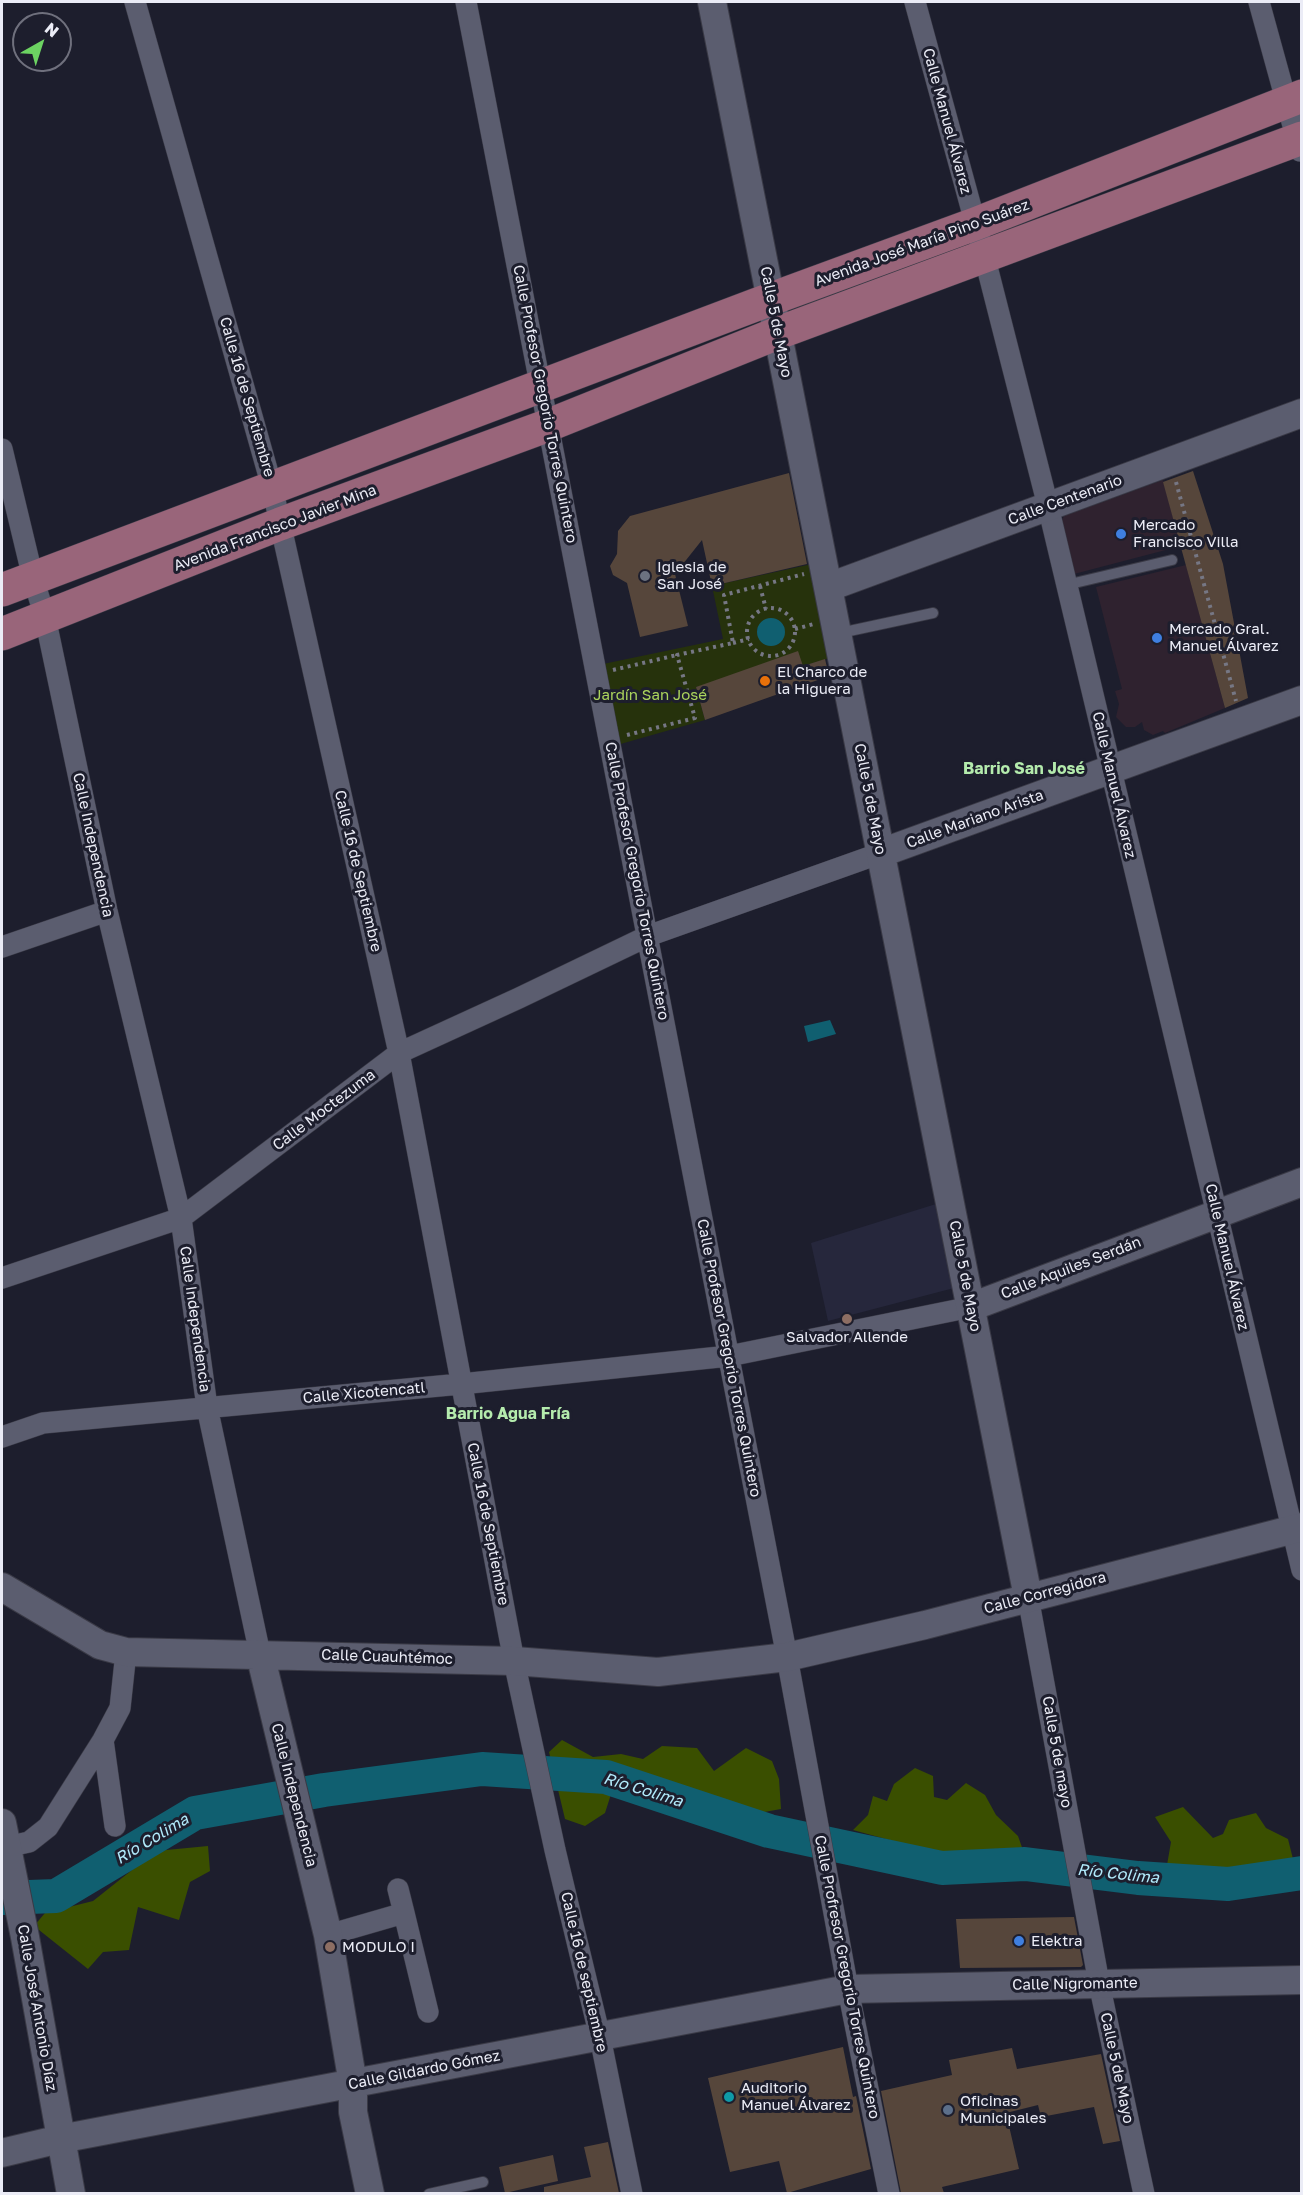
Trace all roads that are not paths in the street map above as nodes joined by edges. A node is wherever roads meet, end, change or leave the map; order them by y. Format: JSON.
{"nodes":[{"id":1,"x":135,"y":2,"type":"edge"},
{"id":2,"x":466,"y":2,"type":"edge"},
{"id":3,"x":712,"y":2,"type":"edge"},
{"id":4,"x":915,"y":2,"type":"edge"},
{"id":5,"x":1259,"y":2,"type":"edge"},
{"id":6,"x":1294,"y":98,"type":"edge"},
{"id":7,"x":1300,"y":145,"type":"edge"},
{"id":8,"x":975,"y":224,"type":"junction"},
{"id":9,"x":984,"y":255,"type":"junction"},
{"id":10,"x":771,"y":299,"type":"junction"},
{"id":11,"x":778,"y":333,"type":"junction"},
{"id":12,"x":541,"y":387,"type":"junction"},
{"id":13,"x":1302,"y":413,"type":"edge"},
{"id":14,"x":549,"y":425,"type":"junction"},
{"id":15,"x":2,"y":449,"type":"edge"},
{"id":16,"x":272,"y":487,"type":"junction"},
{"id":17,"x":1048,"y":506,"type":"junction"},
{"id":18,"x":280,"y":524,"type":"junction"},
{"id":19,"x":1172,"y":560,"type":"dead end"},
{"id":20,"x":33,"y":578,"type":"junction"},
{"id":21,"x":827,"y":578,"type":"junction"},
{"id":22,"x":1066,"y":585,"type":"junction"},
{"id":23,"x":2,"y":590,"type":"edge"},
{"id":24,"x":933,"y":613,"type":"dead end"},
{"id":25,"x":45,"y":617,"type":"junction"},
{"id":26,"x":2,"y":633,"type":"edge"},
{"id":27,"x":838,"y":634,"type":"junction"},
{"id":28,"x":1302,"y":700,"type":"edge"},
{"id":29,"x":1110,"y":770,"type":"junction"},
{"id":30,"x":881,"y":853,"type":"junction"},
{"id":31,"x":107,"y":910,"type":"junction"},
{"id":32,"x":648,"y":936,"type":"junction"},
{"id":33,"x":2,"y":947,"type":"edge"},
{"id":34,"x":399,"y":1053,"type":"junction"},
{"id":35,"x":1302,"y":1182,"type":"edge"},
{"id":36,"x":1216,"y":1213,"type":"junction"},
{"id":37,"x":181,"y":1218,"type":"junction"},
{"id":38,"x":2,"y":1278,"type":"edge"},
{"id":39,"x":971,"y":1307,"type":"junction"},
{"id":40,"x":729,"y":1356,"type":"junction"},
{"id":41,"x":461,"y":1384,"type":"junction"},
{"id":42,"x":207,"y":1407,"type":"junction"},
{"id":43,"x":2,"y":1437,"type":"edge"},
{"id":44,"x":1296,"y":1528,"type":"edge"},
{"id":45,"x":1302,"y":1570,"type":"edge"},
{"id":46,"x":2,"y":1587,"type":"edge"},
{"id":47,"x":1028,"y":1597,"type":"junction"},
{"id":48,"x":126,"y":1652,"type":"junction"},
{"id":49,"x":260,"y":1654,"type":"junction"},
{"id":50,"x":787,"y":1657,"type":"junction"},
{"id":51,"x":514,"y":1661,"type":"junction"},
{"id":52,"x":103,"y":1740,"type":"junction"},
{"id":53,"x":533,"y":1750,"type":"joint"},
{"id":54,"x":806,"y":1761,"type":"joint"},
{"id":55,"x":115,"y":1826,"type":"dead end"},
{"id":56,"x":6,"y":1843,"type":"edge"},
{"id":57,"x":399,"y":1889,"type":"dead end"},
{"id":58,"x":1085,"y":1907,"type":"joint"},
{"id":59,"x":404,"y":1913,"type":"junction"},
{"id":60,"x":328,"y":1935,"type":"junction"},
{"id":61,"x":1302,"y":1980,"type":"edge"},
{"id":62,"x":1099,"y":1983,"type":"junction"},
{"id":63,"x":848,"y":1989,"type":"junction"},
{"id":64,"x":428,"y":2012,"type":"dead end"},
{"id":65,"x":600,"y":2037,"type":"junction"},
{"id":66,"x":353,"y":2084,"type":"junction"},
{"id":67,"x":60,"y":2139,"type":"junction"},
{"id":68,"x":2,"y":2153,"type":"edge"},
{"id":69,"x":483,"y":2182,"type":"dead end"},
{"id":70,"x":71,"y":2193,"type":"edge"},
{"id":71,"x":370,"y":2193,"type":"edge"},
{"id":72,"x":429,"y":2193,"type":"edge"},
{"id":73,"x":632,"y":2193,"type":"edge"},
{"id":74,"x":889,"y":2193,"type":"edge"},
{"id":75,"x":1144,"y":2193,"type":"edge"}],
"edges":[{"from":1,"to":16,"type":"street","name":"Calle 16 de Septiembre"},
{"from":2,"to":12,"type":"street","name":"Calle Profesor Gregorio Torres Quintero"},
{"from":3,"to":10,"type":"street","name":"Calle 5 de Mayo"},
{"from":4,"to":8,"type":"street","name":"Calle Manuel Álvarez"},
{"from":5,"to":6,"type":"street"},
{"from":6,"to":7,"type":"street"},
{"from":6,"to":8,"type":"main road","name":"Avenida José María Pino Suárez"},
{"from":7,"to":9,"type":"main road"},
{"from":8,"to":9,"type":"street","name":"Calle Manuel Álvarez"},
{"from":8,"to":10,"type":"main road","name":"Avenida José María Pino Suárez"},
{"from":9,"to":11,"type":"main road"},
{"from":9,"to":17,"type":"street","name":"Calle Manuel Álvarez"},
{"from":10,"to":11,"type":"street","name":"Calle 5 de Mayo"},
{"from":10,"to":12,"type":"main road","name":"Avenida José María Pino Suárez"},
{"from":11,"to":14,"type":"main road"},
{"from":11,"to":21,"type":"street","name":"Calle 5 de Mayo"},
{"from":12,"to":14,"type":"street","name":"Calle Profesor Gregorio Torres Quintero"},
{"from":12,"to":16,"type":"main road"},
{"from":13,"to":17,"type":"street","name":"Calle Centenario"},
{"from":14,"to":18,"type":"main road","name":"Avenida Francisco Javier Mina"},
{"from":14,"to":32,"type":"street","name":"Calle Profesor Gregorio Torres Quintero"},
{"from":15,"to":20,"type":"street","name":"Calle Independencia"},
{"from":16,"to":18,"type":"street","name":"Calle 16 de Septiembre"},
{"from":16,"to":20,"type":"main road"},
{"from":17,"to":21,"type":"street","name":"Calle Centenario"},
{"from":17,"to":22,"type":"street","name":"Calle Manuel Álvarez"},
{"from":18,"to":25,"type":"main road","name":"Avenida Francisco Javier Mina"},
{"from":18,"to":34,"type":"street","name":"Calle 16 de Septiembre"},
{"from":19,"to":22,"type":"lane"},
{"from":20,"to":23,"type":"main road"},
{"from":20,"to":25,"type":"street","name":"Calle Independencia"},
{"from":21,"to":27,"type":"street","name":"Calle 5 de Mayo"},
{"from":22,"to":29,"type":"street","name":"Calle Manuel Álvarez"},
{"from":24,"to":27,"type":"lane"},
{"from":25,"to":26,"type":"main road","name":"Avenida Francisco Javier Mina"},
{"from":25,"to":31,"type":"street","name":"Calle Independencia"},
{"from":27,"to":30,"type":"street","name":"Calle 5 de Mayo"},
{"from":28,"to":29,"type":"street","name":"Calle Mariano Arista"},
{"from":29,"to":30,"type":"street","name":"Calle Mariano Arista"},
{"from":29,"to":36,"type":"street","name":"Calle Manuel Álvarez"},
{"from":30,"to":32,"type":"street","name":"Calle Mariano Arista"},
{"from":30,"to":39,"type":"street","name":"Calle 5 de Mayo"},
{"from":31,"to":33,"type":"street"},
{"from":31,"to":37,"type":"street","name":"Calle Independencia"},
{"from":32,"to":34,"type":"street","name":"Calle Moctezuma"},
{"from":32,"to":40,"type":"street","name":"Calle Profesor Gregorio Torres Quintero"},
{"from":34,"to":37,"type":"street","name":"Calle Moctezuma"},
{"from":34,"to":41,"type":"street","name":"Calle 16 de Septiembre"},
{"from":35,"to":36,"type":"street","name":"Calle Aquiles Serdán"},
{"from":36,"to":39,"type":"street","name":"Calle Aquiles Serdán"},
{"from":36,"to":44,"type":"street","name":"Calle Manuel Álvarez"},
{"from":37,"to":38,"type":"street","name":"Calle Moctezuma"},
{"from":37,"to":42,"type":"street","name":"Calle Independencia"},
{"from":39,"to":40,"type":"street","name":"Calle Aquiles Serdán"},
{"from":39,"to":47,"type":"street","name":"Calle 5 de Mayo"},
{"from":40,"to":41,"type":"street","name":"Calle Xicotencatl"},
{"from":40,"to":50,"type":"street","name":"Calle Profesor Gregorio Torres Quintero"},
{"from":41,"to":42,"type":"street","name":"Calle Xicotencatl"},
{"from":41,"to":51,"type":"street","name":"Calle 16 de Septiembre"},
{"from":42,"to":43,"type":"street","name":"Calle Xicotencatl"},
{"from":42,"to":49,"type":"street","name":"Calle Independencia"},
{"from":44,"to":45,"type":"street","name":"Calle Manuel Álvarez"},
{"from":44,"to":47,"type":"street","name":"Calle Corregidora"},
{"from":46,"to":48,"type":"street","name":"Calle Cuauhtémoc"},
{"from":47,"to":50,"type":"street","name":"Calle Corregidora"},
{"from":47,"to":58,"type":"street","name":"Calle 5 de mayo"},
{"from":48,"to":49,"type":"street","name":"Calle Cuauhtémoc"},
{"from":48,"to":52,"type":"street"},
{"from":49,"to":51,"type":"street","name":"Calle Cuauhtémoc"},
{"from":49,"to":60,"type":"street","name":"Calle Independencia"},
{"from":50,"to":51,"type":"street","name":"Calle Cuauhtémoc"},
{"from":50,"to":54,"type":"street","name":"Calle Profesor Gregorio Torres Quintero"},
{"from":51,"to":53,"type":"street","name":"Calle 16 de Septiembre"},
{"from":52,"to":55,"type":"street"},
{"from":52,"to":56,"type":"street"},
{"from":53,"to":65,"type":"street","name":"Calle 16 de septiembre"},
{"from":54,"to":63,"type":"street","name":"Calle Profresor Gregorio Torres Quintero"},
{"from":56,"to":67,"type":"street","name":"Calle José Antonio Díaz"},
{"from":57,"to":59,"type":"street"},
{"from":58,"to":62,"type":"street","name":"Calle 5 de Mayo"},
{"from":59,"to":60,"type":"street"},
{"from":59,"to":64,"type":"street"},
{"from":60,"to":66,"type":"street","name":"Calle Independencia"},
{"from":61,"to":62,"type":"street","name":"Calle Nigromante"},
{"from":62,"to":63,"type":"street","name":"Calle Nigromante"},
{"from":62,"to":75,"type":"street","name":"Calle 5 de Mayo"},
{"from":63,"to":65,"type":"street","name":"Calle Gildardo Gómez"},
{"from":63,"to":74,"type":"street","name":"Calle Profresor Gregorio Torres Quintero"},
{"from":65,"to":66,"type":"street","name":"Calle Gildardo Gómez"},
{"from":65,"to":73,"type":"street","name":"Calle 16 de septiembre"},
{"from":66,"to":67,"type":"street","name":"Calle Gildardo Gómez"},
{"from":66,"to":71,"type":"street","name":"Calle Independencia"},
{"from":67,"to":68,"type":"street","name":"Calle Gildardo Gómez"},
{"from":67,"to":70,"type":"street","name":"Calle José Antonio Díaz"},
{"from":69,"to":72,"type":"lane"}]}
